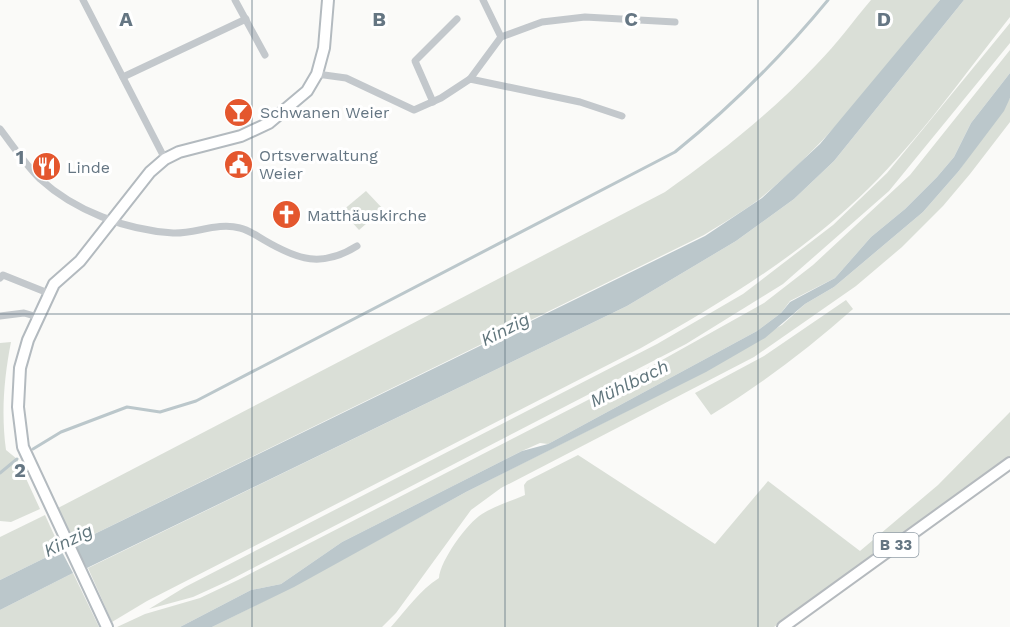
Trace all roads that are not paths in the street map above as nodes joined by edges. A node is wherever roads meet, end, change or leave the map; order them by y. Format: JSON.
{"nodes":[{"id":1,"x":95,"y":0,"type":"edge"},
{"id":2,"x":235,"y":0,"type":"edge"},
{"id":3,"x":328,"y":0,"type":"edge"},
{"id":4,"x":483,"y":0,"type":"edge"},
{"id":5,"x":85,"y":2,"type":"edge"},
{"id":6,"x":246,"y":19,"type":"junction"},
{"id":7,"x":457,"y":19,"type":"dead end"},
{"id":8,"x":675,"y":22,"type":"dead end"},
{"id":9,"x":501,"y":37,"type":"junction"},
{"id":10,"x":265,"y":56,"type":"dead end"},
{"id":11,"x":317,"y":74,"type":"junction"},
{"id":12,"x":123,"y":77,"type":"junction"},
{"id":13,"x":470,"y":80,"type":"junction"},
{"id":14,"x":434,"y":102,"type":"junction"},
{"id":15,"x":622,"y":116,"type":"dead end"},
{"id":16,"x":0,"y":129,"type":"edge"},
{"id":17,"x":165,"y":159,"type":"junction"},
{"id":18,"x":111,"y":221,"type":"junction"},
{"id":19,"x":357,"y":246,"type":"dead end"},
{"id":20,"x":2,"y":276,"type":"edge"},
{"id":21,"x":48,"y":293,"type":"junction"},
{"id":22,"x":0,"y":316,"type":"edge"},
{"id":23,"x":38,"y":317,"type":"junction"},
{"id":24,"x":1010,"y":463,"type":"edge"},
{"id":25,"x":107,"y":627,"type":"edge"},
{"id":26,"x":783,"y":627,"type":"edge"}],
"edges":[{"from":1,"to":5,"type":"street"},
{"from":2,"to":6,"type":"street"},
{"from":3,"to":11,"type":"street"},
{"from":4,"to":9,"type":"street"},
{"from":5,"to":12,"type":"street"},
{"from":6,"to":10,"type":"street"},
{"from":6,"to":12,"type":"street"},
{"from":7,"to":14,"type":"street"},
{"from":8,"to":9,"type":"street"},
{"from":9,"to":13,"type":"street"},
{"from":11,"to":14,"type":"street"},
{"from":11,"to":17,"type":"street"},
{"from":12,"to":17,"type":"street"},
{"from":13,"to":14,"type":"street"},
{"from":13,"to":15,"type":"street"},
{"from":16,"to":18,"type":"street"},
{"from":17,"to":18,"type":"street"},
{"from":18,"to":19,"type":"street"},
{"from":18,"to":21,"type":"street"},
{"from":20,"to":21,"type":"street"},
{"from":21,"to":23,"type":"street"},
{"from":22,"to":23,"type":"street"},
{"from":23,"to":25,"type":"street"},
{"from":24,"to":26,"type":"street","number":"B 33"}]}
